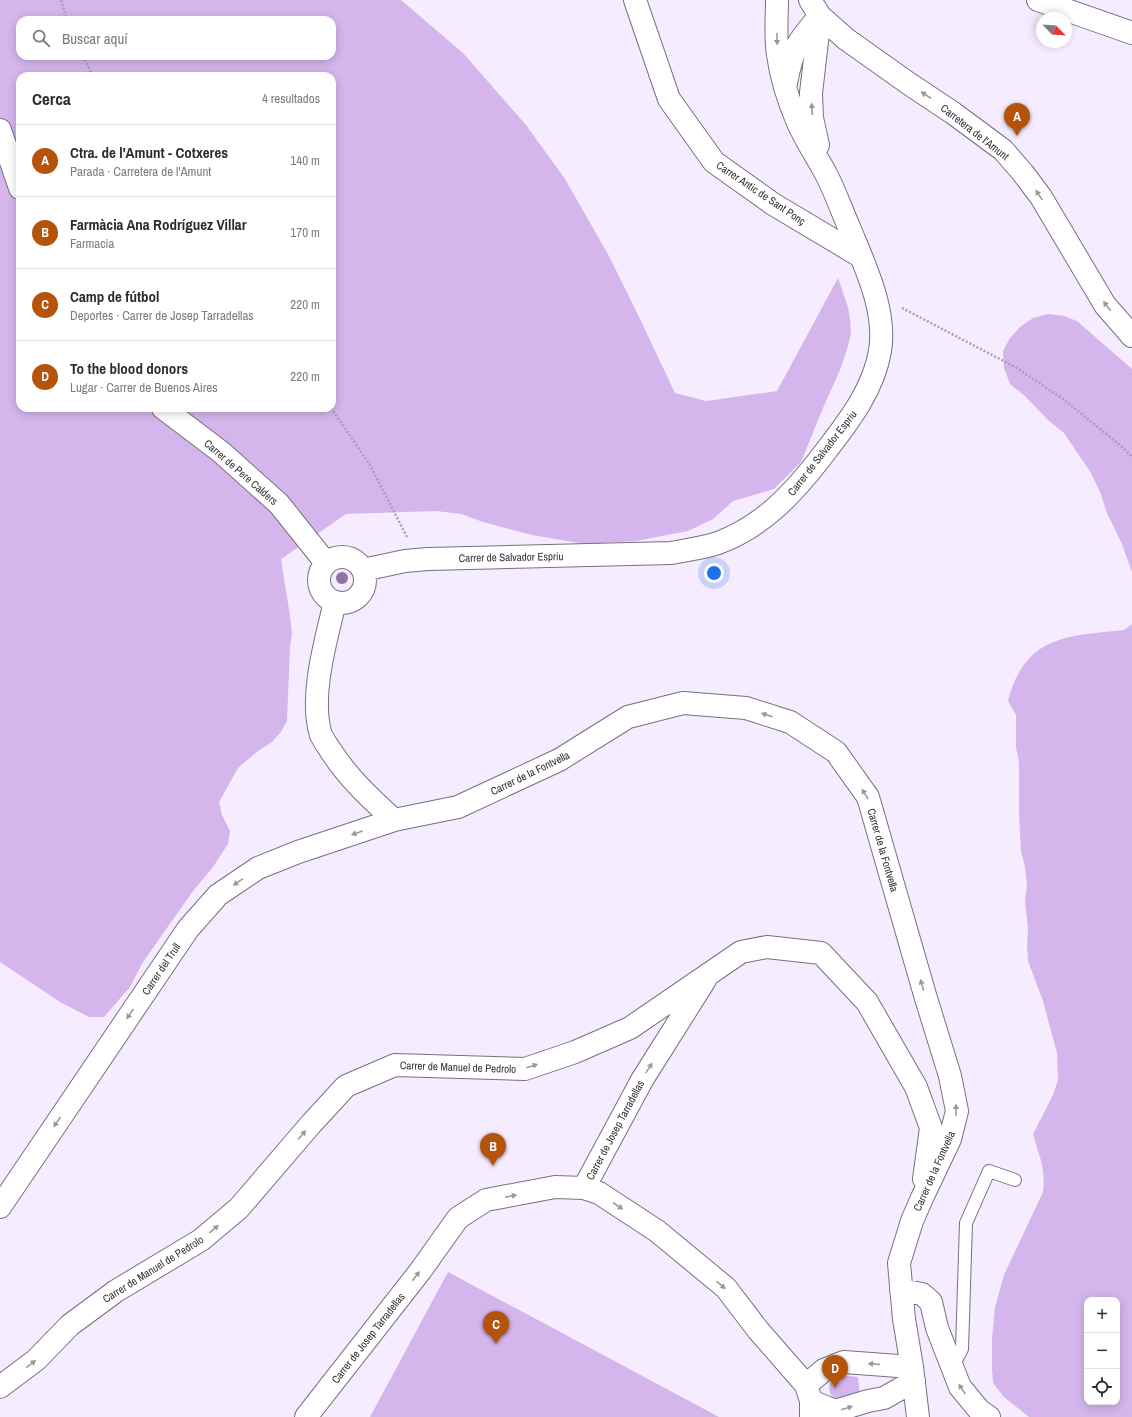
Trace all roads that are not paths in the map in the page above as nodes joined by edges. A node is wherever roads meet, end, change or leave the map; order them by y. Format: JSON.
{"nodes":[{"id":1,"x":635,"y":0,"type":"edge"},
{"id":2,"x":777,"y":0,"type":"edge"},
{"id":3,"x":1038,"y":0,"type":"edge"},
{"id":4,"x":815,"y":8,"type":"edge"},
{"id":5,"x":1132,"y":33,"type":"edge"},
{"id":6,"x":785,"y":88,"type":"junction"},
{"id":7,"x":0,"y":130,"type":"edge"},
{"id":8,"x":826,"y":174,"type":"junction"},
{"id":9,"x":16,"y":176,"type":"edge"},
{"id":10,"x":860,"y":256,"type":"junction"},
{"id":11,"x":1132,"y":336,"type":"edge"},
{"id":12,"x":168,"y":412,"type":"edge"},
{"id":13,"x":326,"y":563,"type":"junction"},
{"id":14,"x":363,"y":570,"type":"junction"},
{"id":15,"x":335,"y":602,"type":"junction"},
{"id":16,"x":394,"y":820,"type":"junction"},
{"id":17,"x":710,"y":972,"type":"junction"},
{"id":18,"x":1015,"y":1180,"type":"dead end"},
{"id":19,"x":584,"y":1188,"type":"junction"},
{"id":20,"x":922,"y":1198,"type":"junction"},
{"id":21,"x":0,"y":1207,"type":"edge"},
{"id":22,"x":901,"y":1290,"type":"junction"},
{"id":23,"x":952,"y":1368,"type":"junction"},
{"id":24,"x":913,"y":1374,"type":"junction"},
{"id":25,"x":0,"y":1387,"type":"edge"},
{"id":26,"x":884,"y":1398,"type":"junction"},
{"id":27,"x":809,"y":1401,"type":"edge"},
{"id":28,"x":306,"y":1417,"type":"edge"},
{"id":29,"x":918,"y":1417,"type":"edge"},
{"id":30,"x":989,"y":1417,"type":"edge"}],
"edges":[{"from":1,"to":10,"type":"street","name":"Carrer Antic de Sant Ponç"},
{"from":2,"to":6,"type":"street","one_way":true},
{"from":3,"to":5,"type":"street"},
{"from":4,"to":6,"type":"street"},
{"from":8,"to":4,"type":"street","one_way":true},
{"from":11,"to":4,"type":"street","name":"Carretera de l'Amunt","one_way":true},
{"from":6,"to":8,"type":"street"},
{"from":7,"to":9,"type":"street"},
{"from":8,"to":10,"type":"street","name":"Carrer de Salvador Espriu"},
{"from":10,"to":14,"type":"street","name":"Carrer de Salvador Espriu"},
{"from":12,"to":13,"type":"street","name":"Carrer de Pere Calders"},
{"from":13,"to":14,"type":"street"},
{"from":13,"to":15,"type":"street"},
{"from":14,"to":15,"type":"street"},
{"from":15,"to":16,"type":"street"},
{"from":20,"to":16,"type":"street","name":"Carrer de la Fontvella","one_way":true},
{"from":16,"to":21,"type":"street","name":"Carrer del Trull","one_way":true},
{"from":19,"to":17,"type":"street","name":"Carrer de Josep Tarradellas","one_way":true},
{"from":17,"to":20,"type":"street","name":"Carrer de Manuel de Pedrolo"},
{"from":25,"to":17,"type":"street","name":"Carrer de Manuel de Pedrolo","one_way":true},
{"from":18,"to":23,"type":"lane"},
{"from":19,"to":27,"type":"street","one_way":true},
{"from":28,"to":19,"type":"street","name":"Carrer de Josep Tarradellas","one_way":true},
{"from":20,"to":22,"type":"street","name":"Carrer de la Fontvella"},
{"from":22,"to":23,"type":"street"},
{"from":22,"to":24,"type":"street","name":"Carrer de la Fontvella"},
{"from":30,"to":23,"type":"street","one_way":true},
{"from":24,"to":26,"type":"street"},
{"from":24,"to":27,"type":"street","one_way":true},
{"from":24,"to":29,"type":"street","name":"Carrer de la Fontvella"},
{"from":27,"to":26,"type":"street","one_way":true},
{"from":26,"to":29,"type":"street"}]}
